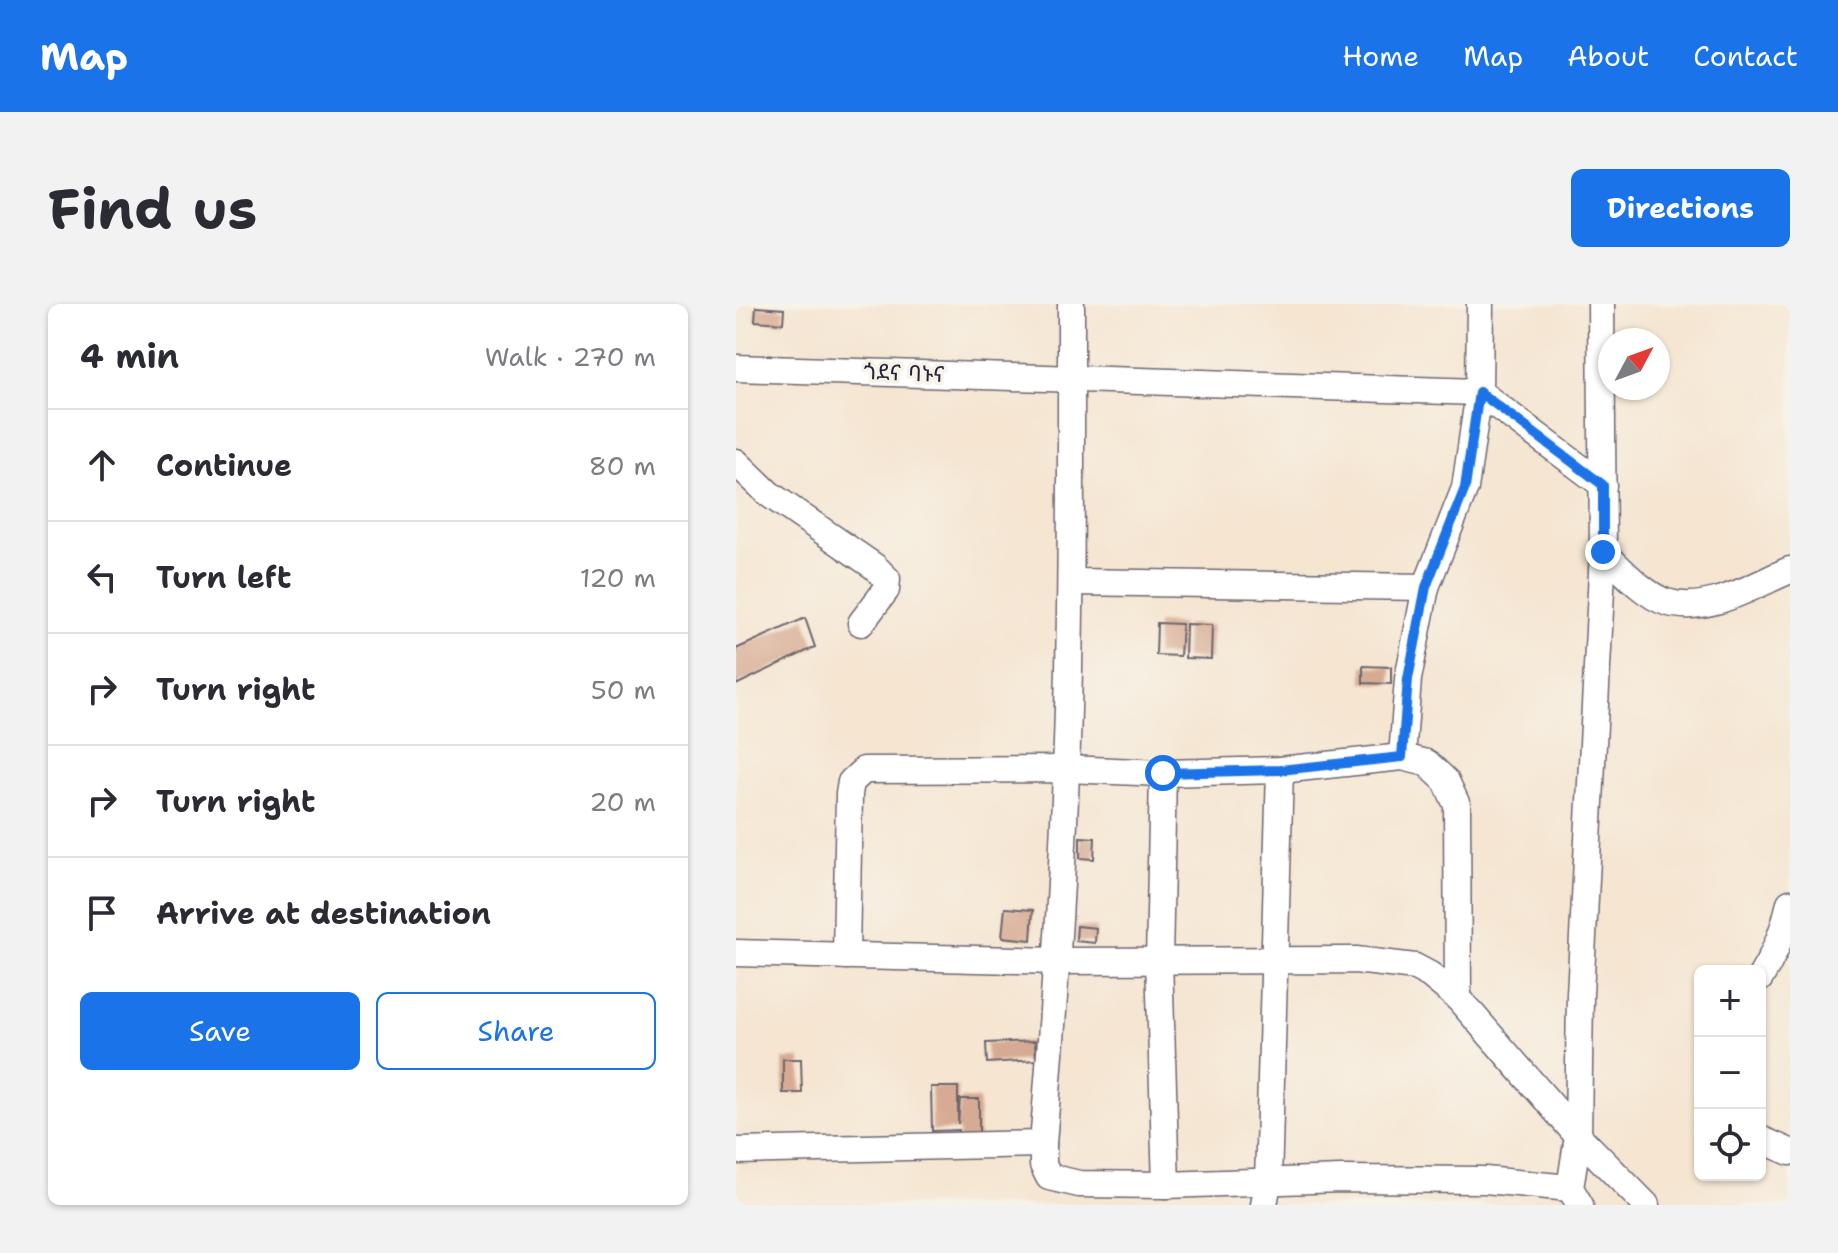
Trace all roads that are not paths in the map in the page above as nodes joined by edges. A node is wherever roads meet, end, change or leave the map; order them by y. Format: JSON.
{"nodes":[{"id":1,"x":1071,"y":304,"type":"edge"},
{"id":2,"x":1480,"y":304,"type":"edge"},
{"id":3,"x":1601,"y":304,"type":"edge"},
{"id":4,"x":736,"y":368,"type":"edge"},
{"id":5,"x":1071,"y":378,"type":"junction"},
{"id":6,"x":1479,"y":392,"type":"junction"},
{"id":7,"x":736,"y":462,"type":"edge"},
{"id":8,"x":1603,"y":485,"type":"junction"},
{"id":9,"x":1603,"y":552,"type":"junction"},
{"id":10,"x":1790,"y":570,"type":"edge"},
{"id":11,"x":1071,"y":582,"type":"junction"},
{"id":12,"x":1426,"y":587,"type":"junction"},
{"id":13,"x":861,"y":623,"type":"dead end"},
{"id":14,"x":1402,"y":757,"type":"junction"},
{"id":15,"x":1066,"y":769,"type":"junction"},
{"id":16,"x":1280,"y":770,"type":"junction"},
{"id":17,"x":1163,"y":773,"type":"junction"},
{"id":18,"x":1790,"y":903,"type":"edge"},
{"id":19,"x":736,"y":953,"type":"edge"},
{"id":20,"x":846,"y":956,"type":"junction"},
{"id":21,"x":1159,"y":960,"type":"junction"},
{"id":22,"x":1275,"y":960,"type":"junction"},
{"id":23,"x":1058,"y":961,"type":"junction"},
{"id":24,"x":1766,"y":968,"type":"edge"},
{"id":25,"x":1458,"y":998,"type":"junction"},
{"id":26,"x":1578,"y":1136,"type":"junction"},
{"id":27,"x":1766,"y":1142,"type":"edge"},
{"id":28,"x":1043,"y":1144,"type":"junction"},
{"id":29,"x":736,"y":1151,"type":"edge"},
{"id":30,"x":1790,"y":1152,"type":"edge"},
{"id":31,"x":1166,"y":1185,"type":"junction"},
{"id":32,"x":1266,"y":1193,"type":"edge"},
{"id":33,"x":1575,"y":1196,"type":"edge"},
{"id":34,"x":1646,"y":1205,"type":"edge"}],
"edges":[{"from":1,"to":5,"type":"street"},
{"from":2,"to":6,"type":"street"},
{"from":3,"to":8,"type":"street"},
{"from":4,"to":5,"type":"street","name":"ጎደና ባኑና"},
{"from":5,"to":6,"type":"street","name":"ጎደና ባኑና"},
{"from":5,"to":11,"type":"street"},
{"from":6,"to":8,"type":"street"},
{"from":6,"to":12,"type":"street"},
{"from":7,"to":13,"type":"street"},
{"from":8,"to":9,"type":"street"},
{"from":9,"to":10,"type":"street"},
{"from":9,"to":26,"type":"street"},
{"from":11,"to":12,"type":"street"},
{"from":11,"to":15,"type":"street"},
{"from":12,"to":14,"type":"street"},
{"from":14,"to":16,"type":"street"},
{"from":14,"to":25,"type":"street"},
{"from":15,"to":17,"type":"street"},
{"from":15,"to":20,"type":"street"},
{"from":15,"to":23,"type":"street"},
{"from":16,"to":17,"type":"street"},
{"from":16,"to":22,"type":"street"},
{"from":17,"to":21,"type":"street"},
{"from":18,"to":24,"type":"street"},
{"from":19,"to":20,"type":"street"},
{"from":20,"to":23,"type":"street"},
{"from":21,"to":22,"type":"street"},
{"from":21,"to":23,"type":"street"},
{"from":21,"to":31,"type":"street"},
{"from":22,"to":25,"type":"street"},
{"from":22,"to":32,"type":"street"},
{"from":23,"to":28,"type":"street"},
{"from":25,"to":26,"type":"street"},
{"from":26,"to":33,"type":"street"},
{"from":26,"to":34,"type":"street"},
{"from":27,"to":30,"type":"street"},
{"from":28,"to":29,"type":"street"},
{"from":28,"to":31,"type":"street"},
{"from":31,"to":32,"type":"street"},
{"from":32,"to":33,"type":"street"}]}
